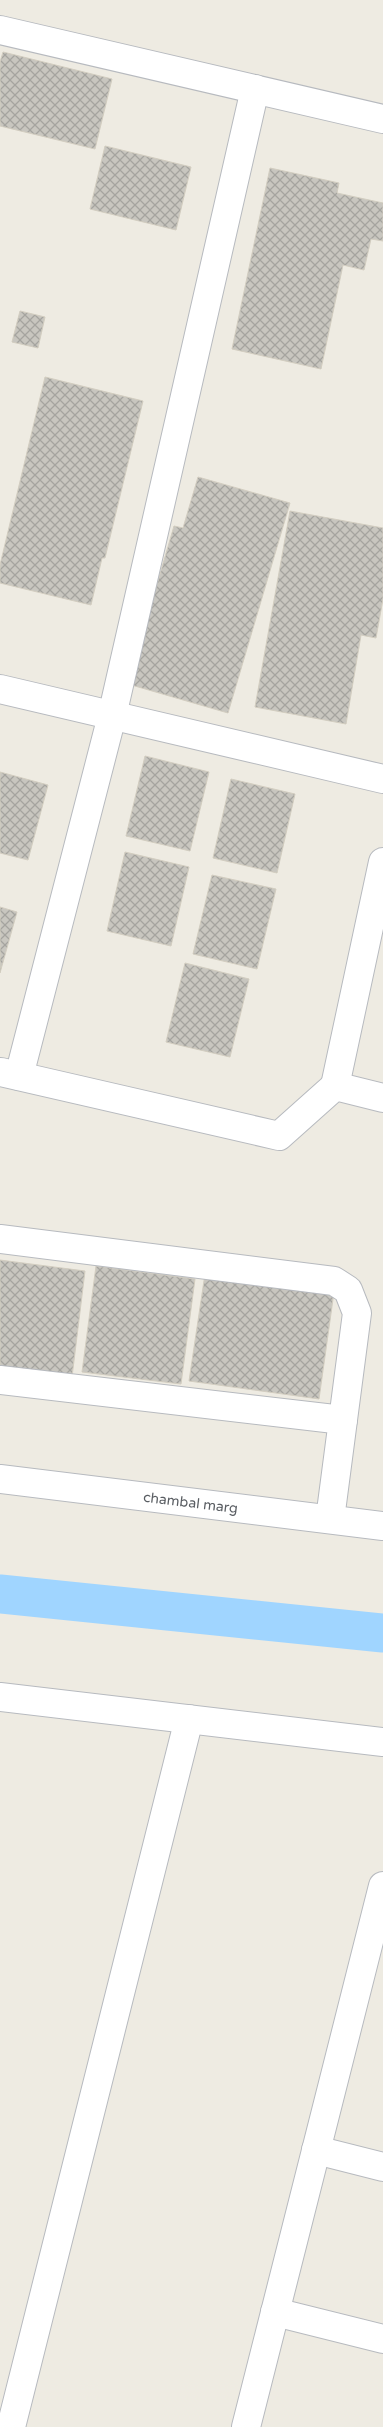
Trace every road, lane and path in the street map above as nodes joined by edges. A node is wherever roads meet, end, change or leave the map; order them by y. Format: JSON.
{"nodes":[{"id":1,"x":0,"y":30,"type":"edge"},
{"id":2,"x":255,"y":89,"type":"junction"},
{"id":3,"x":383,"y":119,"type":"edge"},
{"id":4,"x":0,"y":689,"type":"edge"},
{"id":5,"x":112,"y":716,"type":"junction"},
{"id":6,"x":383,"y":780,"type":"edge"},
{"id":7,"x":383,"y":862,"type":"edge"},
{"id":8,"x":9,"y":1074,"type":"edge"},
{"id":9,"x":335,"y":1086,"type":"junction"},
{"id":10,"x":383,"y":1098,"type":"edge"},
{"id":11,"x":0,"y":1239,"type":"edge"},
{"id":12,"x":0,"y":1380,"type":"edge"},
{"id":13,"x":343,"y":1420,"type":"junction"},
{"id":14,"x":0,"y":1479,"type":"edge"},
{"id":15,"x":330,"y":1519,"type":"junction"},
{"id":16,"x":383,"y":1526,"type":"edge"},
{"id":17,"x":0,"y":1696,"type":"edge"},
{"id":18,"x":189,"y":1719,"type":"junction"},
{"id":19,"x":383,"y":1742,"type":"edge"},
{"id":20,"x":383,"y":1886,"type":"edge"},
{"id":21,"x":316,"y":2150,"type":"junction"},
{"id":22,"x":383,"y":2167,"type":"edge"},
{"id":23,"x":275,"y":2312,"type":"junction"},
{"id":24,"x":383,"y":2339,"type":"edge"},
{"id":25,"x":12,"y":2427,"type":"edge"},
{"id":26,"x":246,"y":2427,"type":"edge"}],
"edges":[{"from":1,"to":2,"type":"street"},
{"from":2,"to":3,"type":"street"},
{"from":2,"to":5,"type":"street"},
{"from":4,"to":5,"type":"street"},
{"from":5,"to":6,"type":"street"},
{"from":5,"to":8,"type":"street"},
{"from":7,"to":9,"type":"street"},
{"from":8,"to":9,"type":"street"},
{"from":9,"to":10,"type":"street"},
{"from":11,"to":13,"type":"street"},
{"from":12,"to":13,"type":"street"},
{"from":13,"to":15,"type":"street"},
{"from":14,"to":15,"type":"street","name":"chambal marg"},
{"from":15,"to":16,"type":"street","name":"chambal marg"},
{"from":17,"to":18,"type":"street"},
{"from":18,"to":19,"type":"street"},
{"from":18,"to":25,"type":"street"},
{"from":20,"to":21,"type":"street"},
{"from":21,"to":22,"type":"street"},
{"from":21,"to":23,"type":"street"},
{"from":23,"to":24,"type":"street"},
{"from":23,"to":26,"type":"street"}]}
